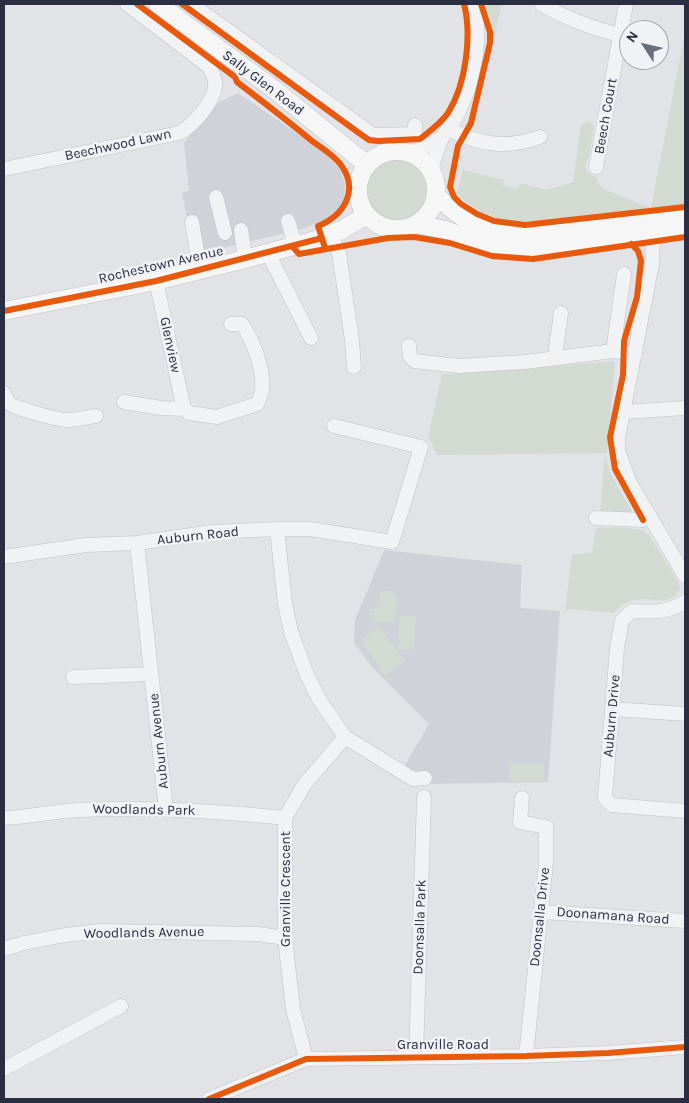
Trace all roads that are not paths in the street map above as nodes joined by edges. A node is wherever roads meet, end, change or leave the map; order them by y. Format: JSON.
{"nodes":[{"id":1,"x":127,"y":4,"type":"edge"},
{"id":2,"x":158,"y":4,"type":"edge"},
{"id":3,"x":191,"y":4,"type":"edge"},
{"id":4,"x":541,"y":4,"type":"edge"},
{"id":5,"x":626,"y":4,"type":"edge"},
{"id":6,"x":475,"y":5,"type":"edge"},
{"id":7,"x":623,"y":20,"type":"edge"},
{"id":8,"x":619,"y":36,"type":"edge"},
{"id":9,"x":619,"y":41,"type":"edge"},
{"id":10,"x":415,"y":125,"type":"dead end"},
{"id":11,"x":446,"y":134,"type":"junction"},
{"id":12,"x":540,"y":137,"type":"dead end"},
{"id":13,"x":412,"y":153,"type":"junction"},
{"id":14,"x":366,"y":164,"type":"junction"},
{"id":15,"x":596,"y":167,"type":"dead end"},
{"id":16,"x":4,"y":169,"type":"edge"},
{"id":17,"x":431,"y":170,"type":"junction"},
{"id":18,"x":436,"y":195,"type":"junction"},
{"id":19,"x":216,"y":197,"type":"dead end"},
{"id":20,"x":685,"y":214,"type":"edge"},
{"id":21,"x":366,"y":215,"type":"junction"},
{"id":22,"x":288,"y":221,"type":"dead end"},
{"id":23,"x":192,"y":222,"type":"dead end"},
{"id":24,"x":416,"y":224,"type":"junction"},
{"id":25,"x":651,"y":225,"type":"junction"},
{"id":26,"x":685,"y":228,"type":"edge"},
{"id":27,"x":241,"y":230,"type":"dead end"},
{"id":28,"x":225,"y":233,"type":"dead end"},
{"id":29,"x":331,"y":234,"type":"junction"},
{"id":30,"x":295,"y":244,"type":"junction"},
{"id":31,"x":268,"y":253,"type":"junction"},
{"id":32,"x":246,"y":259,"type":"junction"},
{"id":33,"x":200,"y":270,"type":"junction"},
{"id":34,"x":624,"y":274,"type":"dead end"},
{"id":35,"x":156,"y":281,"type":"junction"},
{"id":36,"x":4,"y":311,"type":"edge"},
{"id":37,"x":561,"y":313,"type":"dead end"},
{"id":38,"x":231,"y":324,"type":"dead end"},
{"id":39,"x":310,"y":338,"type":"dead end"},
{"id":40,"x":409,"y":346,"type":"dead end"},
{"id":41,"x":613,"y":351,"type":"junction"},
{"id":42,"x":636,"y":354,"type":"junction"},
{"id":43,"x":557,"y":358,"type":"junction"},
{"id":44,"x":354,"y":367,"type":"dead end"},
{"id":45,"x":4,"y":393,"type":"edge"},
{"id":46,"x":124,"y":402,"type":"dead end"},
{"id":47,"x":685,"y":408,"type":"edge"},
{"id":48,"x":184,"y":409,"type":"junction"},
{"id":49,"x":624,"y":412,"type":"junction"},
{"id":50,"x":96,"y":416,"type":"dead end"},
{"id":51,"x":334,"y":426,"type":"dead end"},
{"id":52,"x":650,"y":516,"type":"junction"},
{"id":53,"x":596,"y":518,"type":"dead end"},
{"id":54,"x":277,"y":529,"type":"junction"},
{"id":55,"x":137,"y":543,"type":"junction"},
{"id":56,"x":4,"y":557,"type":"edge"},
{"id":57,"x":685,"y":576,"type":"edge"},
{"id":58,"x":685,"y":602,"type":"edge"},
{"id":59,"x":152,"y":674,"type":"junction"},
{"id":60,"x":73,"y":677,"type":"dead end"},
{"id":61,"x":613,"y":709,"type":"junction"},
{"id":62,"x":685,"y":714,"type":"edge"},
{"id":63,"x":345,"y":737,"type":"junction"},
{"id":64,"x":424,"y":779,"type":"dead end"},
{"id":65,"x":424,"y":798,"type":"dead end"},
{"id":66,"x":522,"y":798,"type":"dead end"},
{"id":67,"x":166,"y":809,"type":"junction"},
{"id":68,"x":685,"y":811,"type":"edge"},
{"id":69,"x":4,"y":818,"type":"edge"},
{"id":70,"x":285,"y":818,"type":"junction"},
{"id":71,"x":542,"y":912,"type":"junction"},
{"id":72,"x":685,"y":921,"type":"edge"},
{"id":73,"x":285,"y":938,"type":"junction"},
{"id":74,"x":4,"y":949,"type":"edge"},
{"id":75,"x":121,"y":1006,"type":"dead end"},
{"id":76,"x":685,"y":1046,"type":"edge"},
{"id":77,"x":526,"y":1056,"type":"junction"},
{"id":78,"x":416,"y":1057,"type":"junction"},
{"id":79,"x":306,"y":1059,"type":"junction"},
{"id":80,"x":4,"y":1069,"type":"edge"},
{"id":81,"x":209,"y":1099,"type":"edge"}],
"edges":[{"from":1,"to":16,"type":"street","name":"Beechwood Lawn"},
{"from":2,"to":14,"type":"main road","name":"Sally Glen Road"},
{"from":3,"to":10,"type":"street"},
{"from":4,"to":8,"type":"street"},
{"from":5,"to":7,"type":"street","name":"Beech Court"},
{"from":6,"to":11,"type":"street"},
{"from":9,"to":15,"type":"street","name":"Beech Court"},
{"from":11,"to":12,"type":"street"},
{"from":11,"to":13,"type":"street"},
{"from":11,"to":17,"type":"street"},
{"from":13,"to":14,"type":"main road"},
{"from":13,"to":17,"type":"main road"},
{"from":14,"to":21,"type":"main road"},
{"from":17,"to":18,"type":"main road"},
{"from":18,"to":24,"type":"main road"},
{"from":18,"to":25,"type":"main road"},
{"from":19,"to":28,"type":"street"},
{"from":20,"to":25,"type":"main road"},
{"from":21,"to":24,"type":"main road"},
{"from":21,"to":29,"type":"main road","name":"Rochestown Avenue"},
{"from":22,"to":30,"type":"street"},
{"from":23,"to":33,"type":"street"},
{"from":24,"to":25,"type":"main road"},
{"from":25,"to":26,"type":"main road"},
{"from":25,"to":42,"type":"street"},
{"from":27,"to":32,"type":"street"},
{"from":29,"to":30,"type":"main road","name":"Rochestown Avenue"},
{"from":29,"to":44,"type":"street"},
{"from":30,"to":31,"type":"main road","name":"Rochestown Avenue"},
{"from":31,"to":32,"type":"main road","name":"Rochestown Avenue"},
{"from":31,"to":39,"type":"street"},
{"from":32,"to":33,"type":"main road","name":"Rochestown Avenue"},
{"from":33,"to":35,"type":"main road","name":"Rochestown Avenue"},
{"from":34,"to":41,"type":"street"},
{"from":35,"to":36,"type":"main road","name":"Rochestown Avenue"},
{"from":35,"to":48,"type":"street","name":"Glenview"},
{"from":37,"to":43,"type":"street"},
{"from":38,"to":48,"type":"street"},
{"from":40,"to":43,"type":"street"},
{"from":41,"to":42,"type":"street"},
{"from":41,"to":43,"type":"street"},
{"from":42,"to":49,"type":"street"},
{"from":45,"to":50,"type":"street"},
{"from":46,"to":48,"type":"street"},
{"from":47,"to":49,"type":"street"},
{"from":49,"to":52,"type":"street"},
{"from":51,"to":54,"type":"street","name":"Auburn Road"},
{"from":52,"to":53,"type":"street"},
{"from":52,"to":57,"type":"street"},
{"from":54,"to":55,"type":"street","name":"Auburn Road"},
{"from":54,"to":63,"type":"street"},
{"from":55,"to":56,"type":"street","name":"Auburn Road"},
{"from":55,"to":59,"type":"street","name":"Auburn Avenue"},
{"from":58,"to":61,"type":"street","name":"Auburn Drive"},
{"from":59,"to":60,"type":"street","name":"Auburn Avenue"},
{"from":59,"to":67,"type":"street","name":"Auburn Avenue"},
{"from":61,"to":62,"type":"street"},
{"from":61,"to":68,"type":"street","name":"Auburn Drive"},
{"from":63,"to":64,"type":"street"},
{"from":63,"to":70,"type":"street","name":"Granville Crescent"},
{"from":65,"to":78,"type":"street","name":"Doonsalla Park"},
{"from":66,"to":71,"type":"street","name":"Doonsalla Drive"},
{"from":67,"to":69,"type":"street","name":"Woodlands Park"},
{"from":67,"to":70,"type":"street","name":"Woodlands Park"},
{"from":70,"to":73,"type":"street","name":"Granville Crescent"},
{"from":71,"to":72,"type":"street","name":"Doonamana Road"},
{"from":71,"to":77,"type":"street","name":"Doonsalla Drive"},
{"from":73,"to":74,"type":"street","name":"Woodlands Avenue"},
{"from":73,"to":79,"type":"street","name":"Granville Crescent"},
{"from":75,"to":80,"type":"street"},
{"from":76,"to":77,"type":"street","name":"Granville Road"},
{"from":77,"to":78,"type":"street","name":"Granville Road"},
{"from":78,"to":79,"type":"street","name":"Granville Road"},
{"from":79,"to":81,"type":"street","name":"Granville Road"}]}
